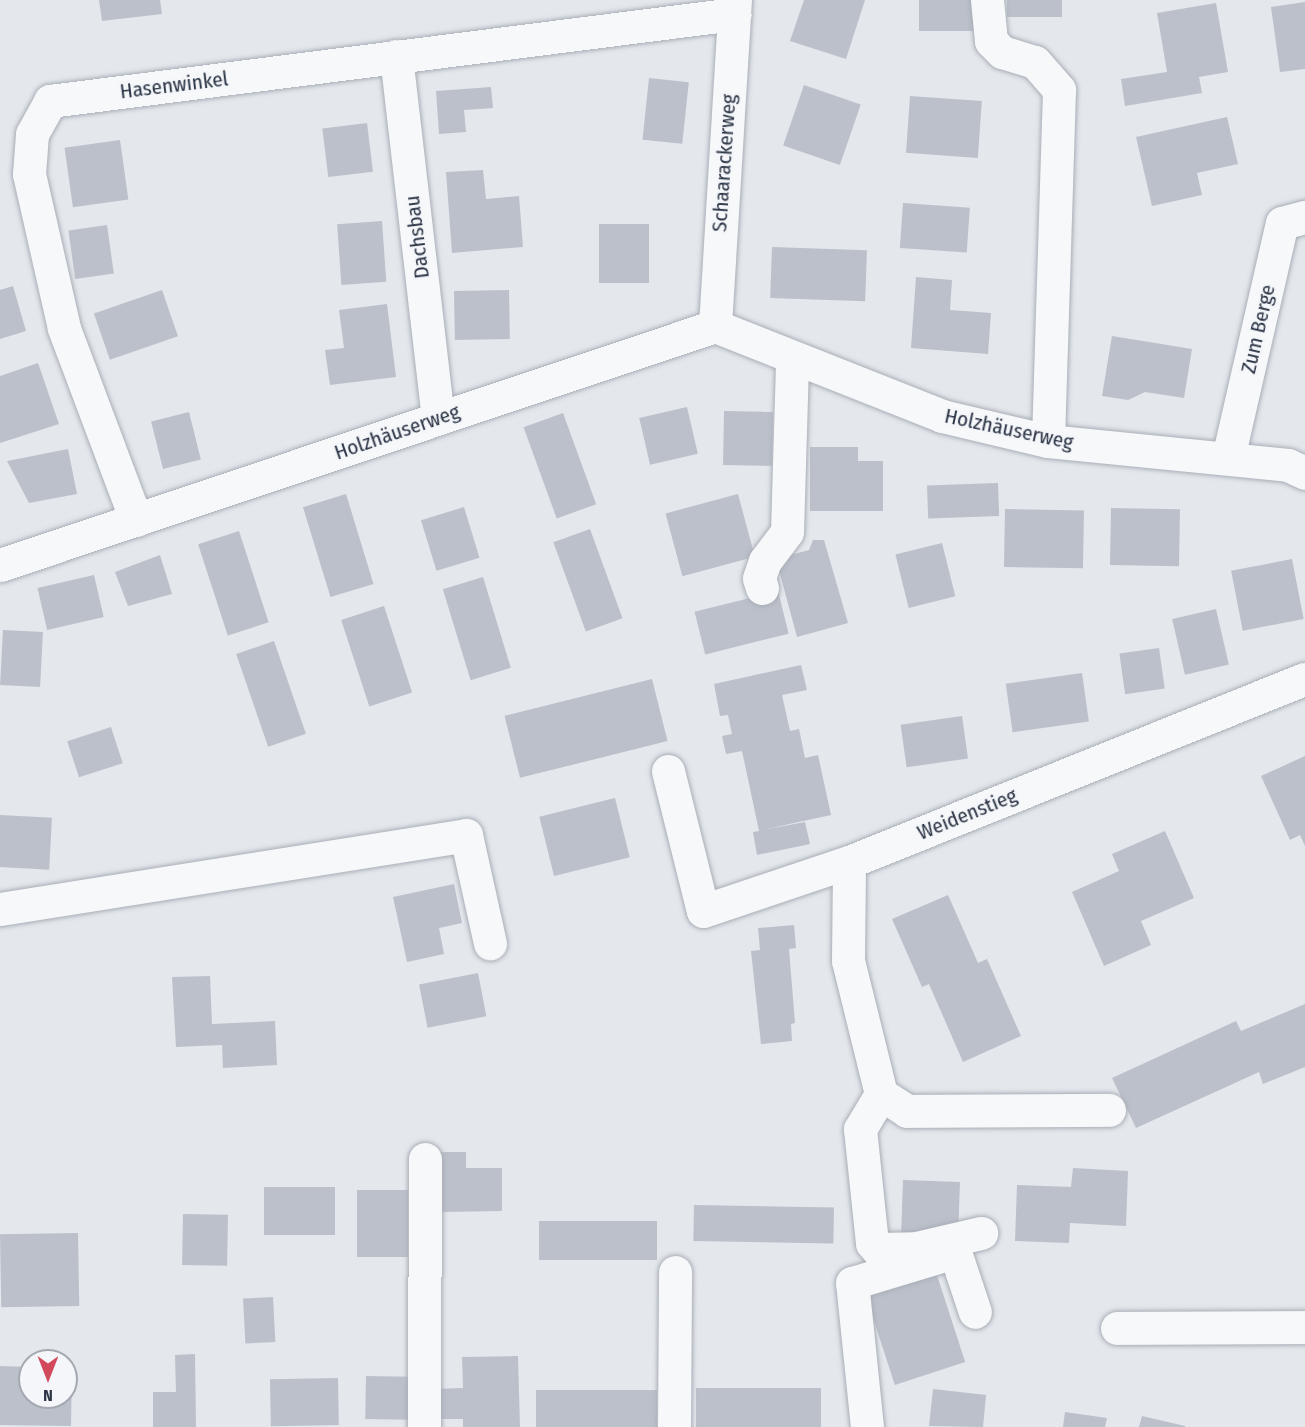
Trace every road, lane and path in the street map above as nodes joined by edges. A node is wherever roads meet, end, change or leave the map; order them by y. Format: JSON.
{"nodes":[{"id":1,"x":987,"y":0,"type":"edge"},
{"id":2,"x":735,"y":7,"type":"edge"},
{"id":3,"x":396,"y":56,"type":"junction"},
{"id":4,"x":1305,"y":217,"type":"edge"},
{"id":5,"x":715,"y":326,"type":"junction"},
{"id":6,"x":792,"y":359,"type":"junction"},
{"id":7,"x":438,"y":419,"type":"junction"},
{"id":8,"x":1048,"y":441,"type":"junction"},
{"id":9,"x":1228,"y":458,"type":"junction"},
{"id":10,"x":1305,"y":472,"type":"edge"},
{"id":11,"x":136,"y":520,"type":"junction"},
{"id":12,"x":0,"y":565,"type":"edge"},
{"id":13,"x":762,"y":588,"type":"dead end"},
{"id":14,"x":1305,"y":679,"type":"edge"},
{"id":15,"x":668,"y":771,"type":"dead end"},
{"id":16,"x":849,"y":862,"type":"junction"},
{"id":17,"x":0,"y":909,"type":"edge"},
{"id":18,"x":490,"y":943,"type":"dead end"},
{"id":19,"x":881,"y":1094,"type":"junction"},
{"id":20,"x":1109,"y":1110,"type":"dead end"},
{"id":21,"x":425,"y":1159,"type":"dead end"},
{"id":22,"x":981,"y":1233,"type":"dead end"},
{"id":23,"x":675,"y":1272,"type":"dead end"},
{"id":24,"x":975,"y":1312,"type":"dead end"},
{"id":25,"x":1305,"y":1326,"type":"edge"},
{"id":26,"x":1117,"y":1328,"type":"dead end"},
{"id":27,"x":424,"y":1427,"type":"edge"},
{"id":28,"x":674,"y":1427,"type":"edge"},
{"id":29,"x":867,"y":1427,"type":"edge"}],
"edges":[{"from":1,"to":8,"type":"street"},
{"from":2,"to":3,"type":"street","name":"Hasenwinkel"},
{"from":2,"to":5,"type":"street","name":"Schaarackerweg"},
{"from":3,"to":7,"type":"street","name":"Dachsbau"},
{"from":3,"to":11,"type":"street","name":"Hasenwinkel"},
{"from":4,"to":9,"type":"street","name":"Zum Berge"},
{"from":5,"to":6,"type":"street","name":"Holzhäuserweg"},
{"from":5,"to":7,"type":"street","name":"Holzhäuserweg"},
{"from":6,"to":8,"type":"street","name":"Holzhäuserweg"},
{"from":6,"to":13,"type":"street"},
{"from":7,"to":11,"type":"street","name":"Holzhäuserweg"},
{"from":8,"to":9,"type":"street","name":"Holzhäuserweg"},
{"from":9,"to":10,"type":"street","name":"Holzhäuserweg"},
{"from":11,"to":12,"type":"street","name":"Holzhäuserweg"},
{"from":14,"to":16,"type":"street","name":"Weidenstieg"},
{"from":15,"to":16,"type":"street","name":"Weidenstieg"},
{"from":16,"to":19,"type":"street"},
{"from":17,"to":18,"type":"street"},
{"from":19,"to":20,"type":"street"},
{"from":19,"to":22,"type":"street"},
{"from":21,"to":27,"type":"street"},
{"from":23,"to":28,"type":"street"},
{"from":24,"to":29,"type":"street"},
{"from":25,"to":26,"type":"street"}]}
